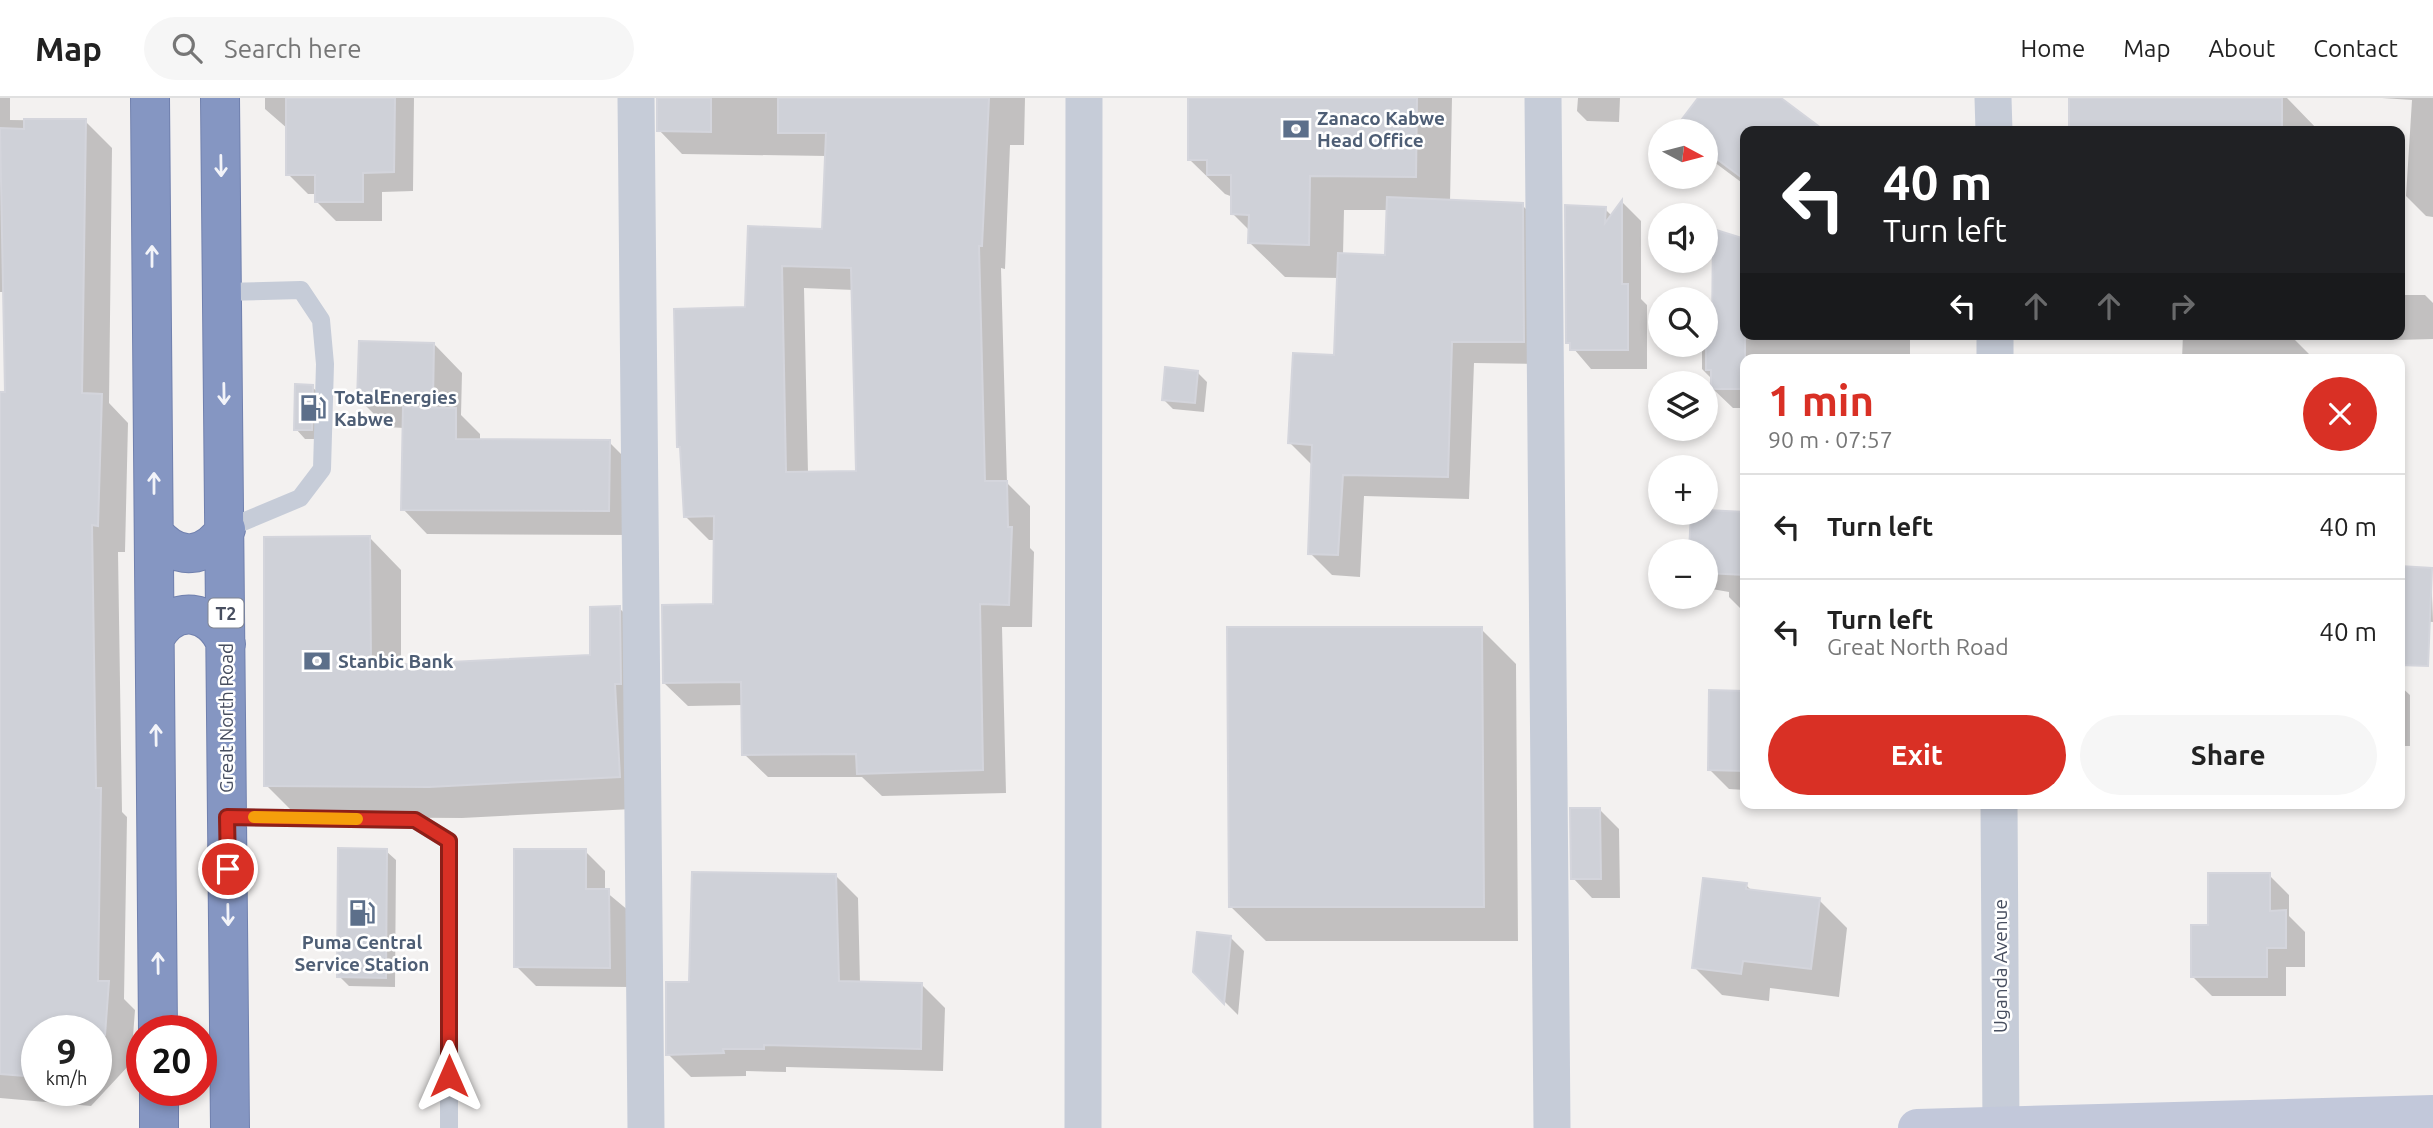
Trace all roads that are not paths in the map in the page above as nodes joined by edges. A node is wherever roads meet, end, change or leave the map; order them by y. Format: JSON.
{"nodes":[{"id":1,"x":150,"y":98,"type":"edge"},
{"id":2,"x":220,"y":98,"type":"edge"},
{"id":3,"x":636,"y":98,"type":"edge"},
{"id":4,"x":1084,"y":98,"type":"edge"},
{"id":5,"x":1543,"y":98,"type":"edge"},
{"id":6,"x":1993,"y":98,"type":"edge"},
{"id":7,"x":1994,"y":126,"type":"edge"},
{"id":8,"x":222,"y":292,"type":"junction"},
{"id":9,"x":226,"y":529,"type":"junction"},
{"id":10,"x":154,"y":533,"type":"junction"},
{"id":11,"x":155,"y":638,"type":"junction"},
{"id":12,"x":226,"y":644,"type":"junction"},
{"id":13,"x":1999,"y":809,"type":"edge"},
{"id":14,"x":227,"y":817,"type":"junction"},
{"id":15,"x":158,"y":1015,"type":"edge"},
{"id":16,"x":159,"y":1106,"type":"edge"},
{"id":17,"x":2433,"y":1114,"type":"edge"},
{"id":18,"x":159,"y":1128,"type":"edge"},
{"id":19,"x":230,"y":1128,"type":"edge"},
{"id":20,"x":449,"y":1128,"type":"edge"},
{"id":21,"x":646,"y":1128,"type":"edge"},
{"id":22,"x":1083,"y":1128,"type":"edge"},
{"id":23,"x":1552,"y":1128,"type":"edge"},
{"id":24,"x":1917,"y":1128,"type":"edge"},
{"id":25,"x":2001,"y":1128,"type":"edge"}],
"edges":[{"from":10,"to":1,"type":"highway","one_way":true},
{"from":2,"to":8,"type":"highway","name":"Great North Road","number":"T2","one_way":true},
{"from":3,"to":21,"type":"street"},
{"from":4,"to":22,"type":"street"},
{"from":5,"to":23,"type":"street"},
{"from":6,"to":7,"type":"street"},
{"from":8,"to":9,"type":"highway","name":"Great North Road","number":"T2","one_way":true},
{"from":8,"to":9,"type":"lane"},
{"from":9,"to":10,"type":"highway"},
{"from":9,"to":12,"type":"highway","name":"Great North Road","number":"T2"},
{"from":10,"to":11,"type":"highway"},
{"from":11,"to":12,"type":"highway"},
{"from":15,"to":11,"type":"highway","one_way":true},
{"from":12,"to":14,"type":"highway","name":"Great North Road","number":"T2"},
{"from":13,"to":25,"type":"street","name":"Uganda Avenue"},
{"from":14,"to":19,"type":"highway","name":"Great North Road","number":"T2","one_way":true},
{"from":14,"to":20,"type":"lane"},
{"from":16,"to":18,"type":"highway"},
{"from":17,"to":25,"type":"main road"},
{"from":24,"to":25,"type":"main road"}]}
